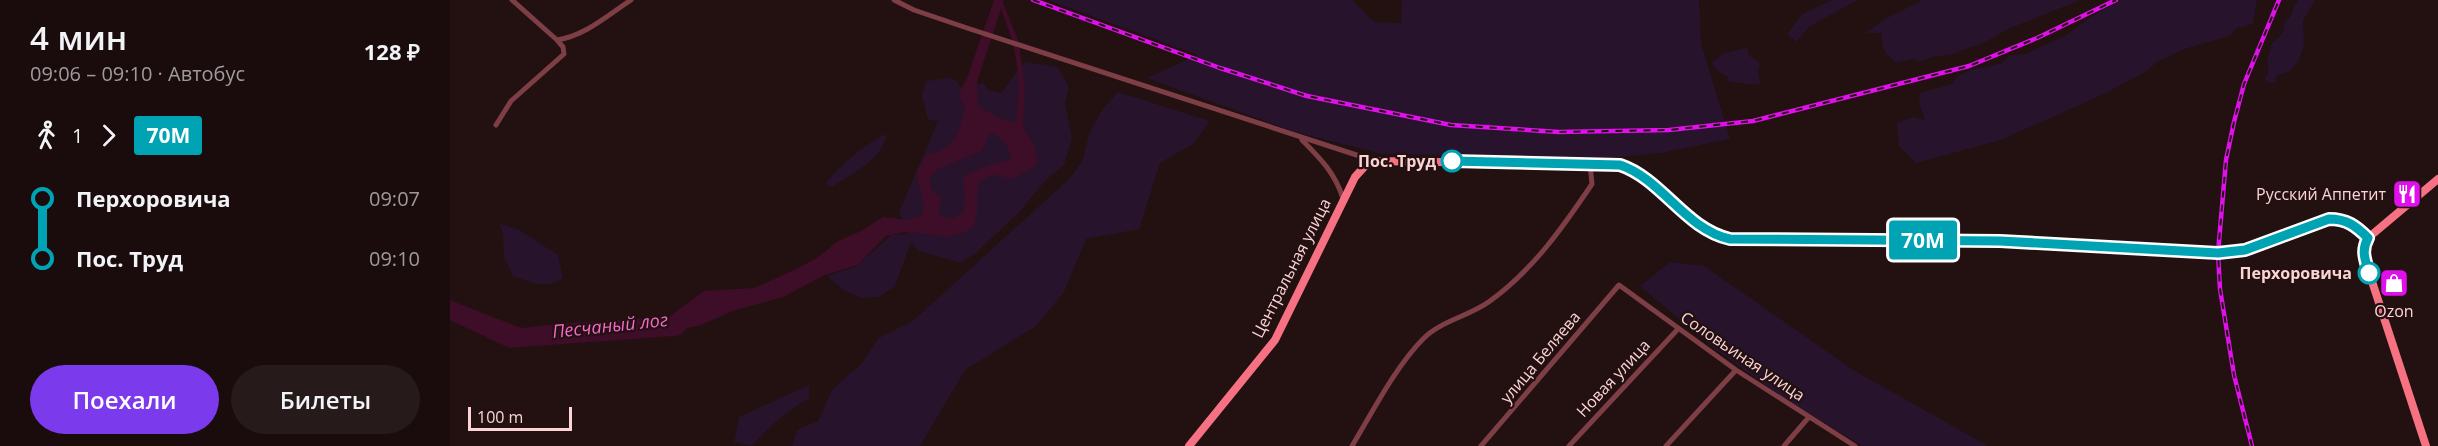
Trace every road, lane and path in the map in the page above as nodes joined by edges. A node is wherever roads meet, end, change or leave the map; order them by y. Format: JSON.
{"nodes":[{"id":1,"x":512,"y":0,"type":"edge"},
{"id":2,"x":631,"y":0,"type":"edge"},
{"id":3,"x":894,"y":0,"type":"edge"},
{"id":4,"x":557,"y":40,"type":"junction"},
{"id":5,"x":496,"y":125,"type":"dead end"},
{"id":6,"x":1299,"y":137,"type":"junction"},
{"id":7,"x":1375,"y":161,"type":"junction"},
{"id":8,"x":1590,"y":163,"type":"junction"},
{"id":9,"x":2438,"y":179,"type":"edge"},
{"id":10,"x":1343,"y":199,"type":"junction"},
{"id":11,"x":2368,"y":238,"type":"junction"},
{"id":12,"x":1619,"y":285,"type":"joint"},
{"id":13,"x":1678,"y":329,"type":"junction"},
{"id":14,"x":1736,"y":370,"type":"junction"},
{"id":15,"x":1809,"y":417,"type":"junction"},
{"id":16,"x":1189,"y":446,"type":"edge"},
{"id":17,"x":1352,"y":446,"type":"edge"},
{"id":18,"x":1481,"y":446,"type":"edge"},
{"id":19,"x":1569,"y":446,"type":"edge"},
{"id":20,"x":1666,"y":446,"type":"edge"},
{"id":21,"x":1784,"y":446,"type":"edge"},
{"id":22,"x":1855,"y":446,"type":"edge"},
{"id":23,"x":2426,"y":446,"type":"edge"}],
"edges":[{"from":1,"to":4,"type":"street"},
{"from":2,"to":4,"type":"street"},
{"from":3,"to":6,"type":"street"},
{"from":4,"to":5,"type":"street"},
{"from":6,"to":7,"type":"street"},
{"from":6,"to":10,"type":"street"},
{"from":7,"to":8,"type":"street"},
{"from":7,"to":10,"type":"street","name":"Центральная улица"},
{"from":8,"to":11,"type":"street"},
{"from":8,"to":17,"type":"street"},
{"from":9,"to":11,"type":"street"},
{"from":10,"to":16,"type":"street","name":"Центральная улица"},
{"from":11,"to":23,"type":"street"},
{"from":12,"to":13,"type":"street","name":"Соловьиная улица"},
{"from":12,"to":18,"type":"street","name":"улица Беляева"},
{"from":13,"to":14,"type":"street","name":"Соловьиная улица"},
{"from":13,"to":19,"type":"street","name":"Новая улица"},
{"from":14,"to":15,"type":"street","name":"Соловьиная улица"},
{"from":14,"to":20,"type":"street"},
{"from":15,"to":21,"type":"street"},
{"from":15,"to":22,"type":"street","name":"Соловьиная улица"}]}
